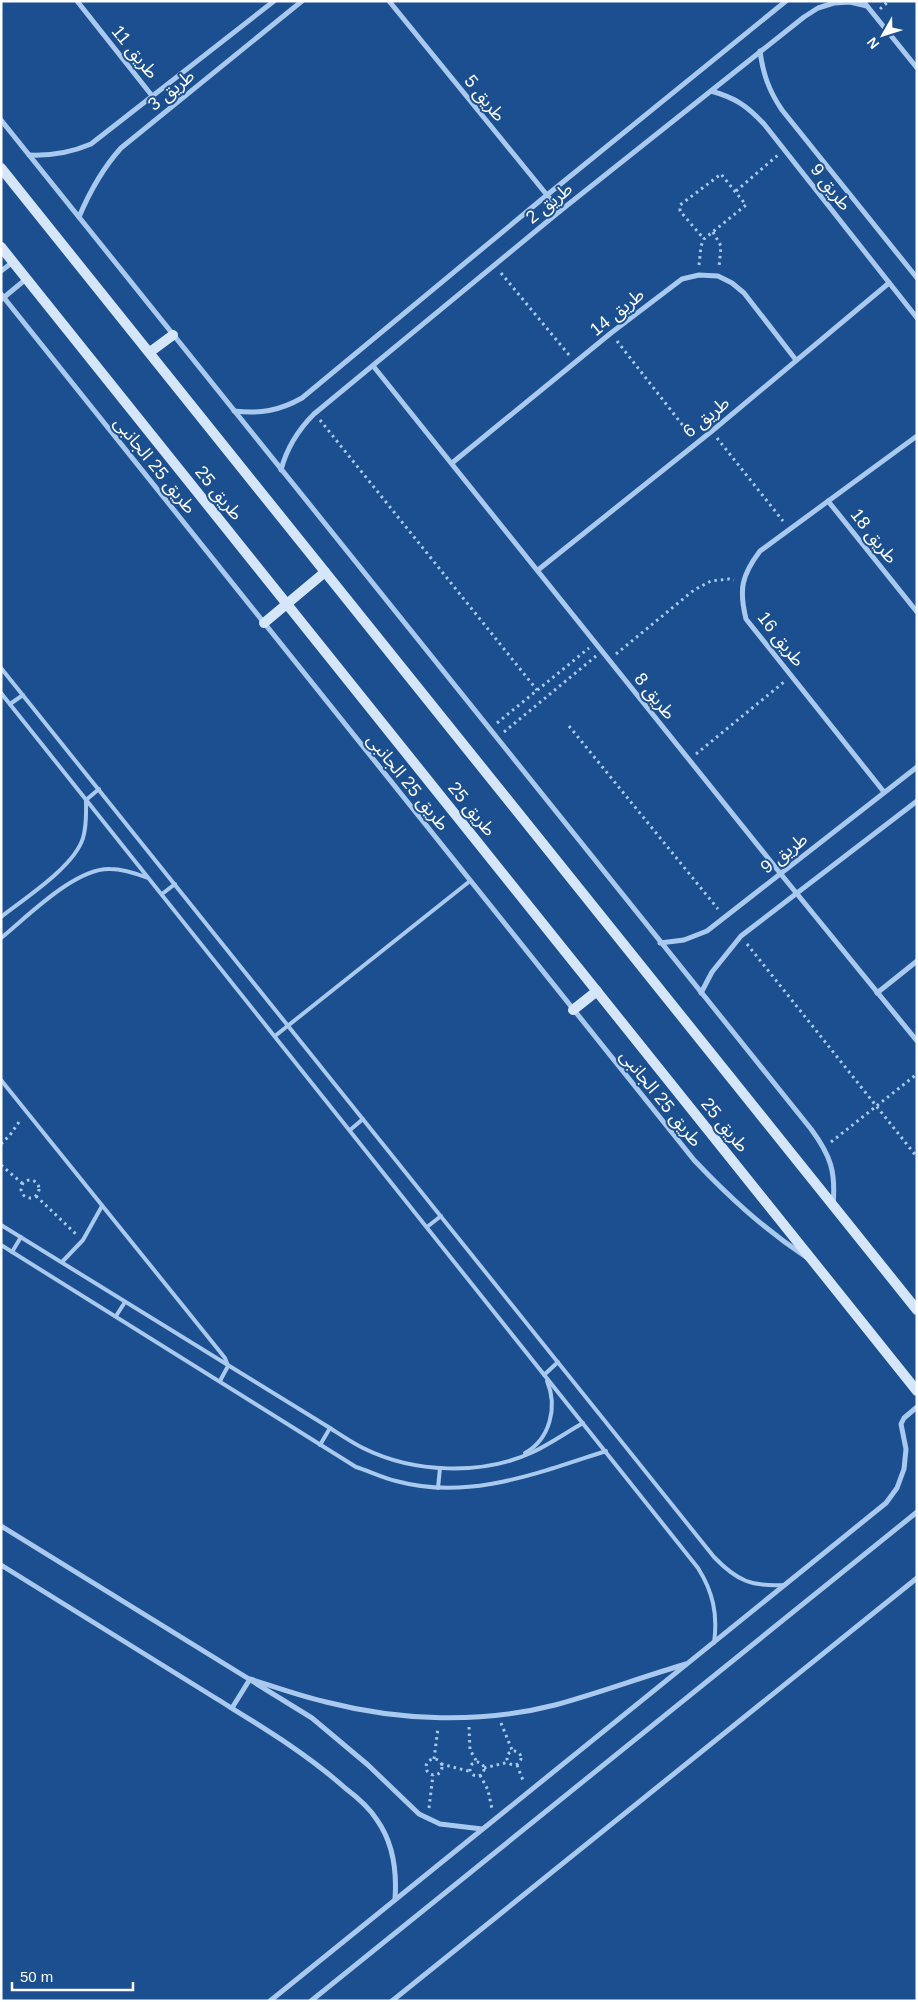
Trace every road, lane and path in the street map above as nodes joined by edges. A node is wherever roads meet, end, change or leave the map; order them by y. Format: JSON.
{"nodes":[{"id":1,"x":77,"y":1,"type":"edge"},
{"id":2,"x":274,"y":1,"type":"edge"},
{"id":3,"x":302,"y":1,"type":"edge"},
{"id":4,"x":389,"y":1,"type":"edge"},
{"id":5,"x":786,"y":1,"type":"edge"},
{"id":6,"x":863,"y":1,"type":"edge"},
{"id":7,"x":867,"y":6,"type":"junction"},
{"id":8,"x":760,"y":51,"type":"junction"},
{"id":9,"x":917,"y":68,"type":"edge"},
{"id":10,"x":712,"y":91,"type":"junction"},
{"id":11,"x":152,"y":96,"type":"junction"},
{"id":12,"x":1,"y":120,"type":"edge"},
{"id":13,"x":784,"y":150,"type":"junction"},
{"id":14,"x":29,"y":155,"type":"junction"},
{"id":15,"x":1,"y":168,"type":"edge"},
{"id":16,"x":736,"y":191,"type":"junction"},
{"id":17,"x":547,"y":195,"type":"junction"},
{"id":18,"x":560,"y":211,"type":"junction"},
{"id":19,"x":79,"y":217,"type":"junction"},
{"id":20,"x":713,"y":232,"type":"junction"},
{"id":21,"x":704,"y":239,"type":"junction"},
{"id":22,"x":1,"y":248,"type":"edge"},
{"id":23,"x":12,"y":262,"type":"junction"},
{"id":24,"x":495,"y":265,"type":"junction"},
{"id":25,"x":1,"y":271,"type":"edge"},
{"id":26,"x":699,"y":275,"type":"junction"},
{"id":27,"x":718,"y":276,"type":"junction"},
{"id":28,"x":917,"y":278,"type":"edge"},
{"id":29,"x":27,"y":279,"type":"junction"},
{"id":30,"x":889,"y":283,"type":"junction"},
{"id":31,"x":2,"y":297,"type":"edge"},
{"id":32,"x":917,"y":318,"type":"edge"},
{"id":33,"x":611,"y":333,"type":"junction"},
{"id":34,"x":173,"y":334,"type":"junction"},
{"id":35,"x":150,"y":352,"type":"junction"},
{"id":36,"x":796,"y":360,"type":"junction"},
{"id":37,"x":575,"y":363,"type":"junction"},
{"id":38,"x":374,"y":367,"type":"junction"},
{"id":39,"x":234,"y":412,"type":"junction"},
{"id":40,"x":314,"y":414,"type":"junction"},
{"id":41,"x":712,"y":431,"type":"junction"},
{"id":42,"x":917,"y":436,"type":"edge"},
{"id":43,"x":696,"y":443,"type":"junction"},
{"id":44,"x":452,"y":463,"type":"junction"},
{"id":45,"x":281,"y":470,"type":"junction"},
{"id":46,"x":828,"y":501,"type":"junction"},
{"id":47,"x":790,"y":530,"type":"junction"},
{"id":48,"x":538,"y":570,"type":"junction"},
{"id":49,"x":325,"y":572,"type":"junction"},
{"id":50,"x":742,"y":582,"type":"junction"},
{"id":51,"x":287,"y":604,"type":"junction"},
{"id":52,"x":917,"y":612,"type":"edge"},
{"id":53,"x":264,"y":623,"type":"junction"},
{"id":54,"x":596,"y":643,"type":"junction"},
{"id":55,"x":602,"y":651,"type":"junction"},
{"id":56,"x":609,"y":660,"type":"junction"},
{"id":57,"x":1,"y":668,"type":"edge"},
{"id":58,"x":792,"y":676,"type":"junction"},
{"id":59,"x":537,"y":690,"type":"junction"},
{"id":60,"x":1,"y":693,"type":"edge"},
{"id":61,"x":23,"y":694,"type":"junction"},
{"id":62,"x":10,"y":704,"type":"junction"},
{"id":63,"x":569,"y":726,"type":"dead end"},
{"id":64,"x":489,"y":729,"type":"junction"},
{"id":65,"x":496,"y":739,"type":"junction"},
{"id":66,"x":688,"y":759,"type":"junction"},
{"id":67,"x":917,"y":767,"type":"edge"},
{"id":68,"x":99,"y":789,"type":"junction"},
{"id":69,"x":884,"y":792,"type":"junction"},
{"id":70,"x":86,"y":800,"type":"junction"},
{"id":71,"x":917,"y":801,"type":"edge"},
{"id":72,"x":780,"y":874,"type":"junction"},
{"id":73,"x":149,"y":878,"type":"junction"},
{"id":74,"x":470,"y":881,"type":"junction"},
{"id":75,"x":175,"y":884,"type":"junction"},
{"id":76,"x":795,"y":892,"type":"junction"},
{"id":77,"x":162,"y":894,"type":"junction"},
{"id":78,"x":1,"y":917,"type":"edge"},
{"id":79,"x":725,"y":918,"type":"junction"},
{"id":80,"x":2,"y":936,"type":"edge"},
{"id":81,"x":741,"y":936,"type":"junction"},
{"id":82,"x":660,"y":943,"type":"junction"},
{"id":83,"x":917,"y":961,"type":"edge"},
{"id":84,"x":597,"y":990,"type":"junction"},
{"id":85,"x":701,"y":993,"type":"junction"},
{"id":86,"x":877,"y":993,"type":"junction"},
{"id":87,"x":573,"y":1010,"type":"junction"},
{"id":88,"x":288,"y":1026,"type":"junction"},
{"id":89,"x":275,"y":1036,"type":"junction"},
{"id":90,"x":917,"y":1041,"type":"edge"},
{"id":91,"x":917,"y":1074,"type":"edge"},
{"id":92,"x":1,"y":1080,"type":"edge"},
{"id":93,"x":876,"y":1106,"type":"junction"},
{"id":94,"x":26,"y":1112,"type":"junction"},
{"id":95,"x":363,"y":1119,"type":"junction"},
{"id":96,"x":350,"y":1130,"type":"junction"},
{"id":97,"x":1,"y":1144,"type":"edge"},
{"id":98,"x":824,"y":1147,"type":"junction"},
{"id":99,"x":917,"y":1157,"type":"edge"},
{"id":100,"x":1,"y":1165,"type":"edge"},
{"id":101,"x":23,"y":1184,"type":"junction"},
{"id":102,"x":36,"y":1196,"type":"junction"},
{"id":103,"x":833,"y":1205,"type":"junction"},
{"id":104,"x":102,"y":1206,"type":"junction"},
{"id":105,"x":441,"y":1216,"type":"junction"},
{"id":106,"x":1,"y":1225,"type":"edge"},
{"id":107,"x":427,"y":1227,"type":"junction"},
{"id":108,"x":22,"y":1237,"type":"junction"},
{"id":109,"x":83,"y":1240,"type":"junction"},
{"id":110,"x":1,"y":1245,"type":"edge"},
{"id":111,"x":12,"y":1252,"type":"junction"},
{"id":112,"x":62,"y":1262,"type":"junction"},
{"id":113,"x":816,"y":1264,"type":"junction"},
{"id":114,"x":125,"y":1302,"type":"junction"},
{"id":115,"x":917,"y":1310,"type":"edge"},
{"id":116,"x":116,"y":1316,"type":"junction"},
{"id":117,"x":558,"y":1362,"type":"junction"},
{"id":118,"x":228,"y":1366,"type":"junction"},
{"id":119,"x":544,"y":1374,"type":"junction"},
{"id":120,"x":220,"y":1381,"type":"junction"},
{"id":121,"x":917,"y":1391,"type":"edge"},
{"id":122,"x":917,"y":1407,"type":"edge"},
{"id":123,"x":583,"y":1423,"type":"junction"},
{"id":124,"x":330,"y":1428,"type":"junction"},
{"id":125,"x":320,"y":1445,"type":"junction"},
{"id":126,"x":606,"y":1451,"type":"junction"},
{"id":127,"x":518,"y":1457,"type":"junction"},
{"id":128,"x":440,"y":1468,"type":"junction"},
{"id":129,"x":438,"y":1488,"type":"junction"},
{"id":130,"x":917,"y":1512,"type":"edge"},
{"id":131,"x":1,"y":1526,"type":"edge"},
{"id":132,"x":1,"y":1565,"type":"edge"},
{"id":133,"x":917,"y":1578,"type":"edge"},
{"id":134,"x":785,"y":1585,"type":"junction"},
{"id":135,"x":714,"y":1642,"type":"junction"},
{"id":136,"x":688,"y":1663,"type":"junction"},
{"id":137,"x":250,"y":1679,"type":"junction"},
{"id":138,"x":232,"y":1708,"type":"junction"},
{"id":139,"x":498,"y":1715,"type":"junction"},
{"id":140,"x":468,"y":1717,"type":"junction"},
{"id":141,"x":439,"y":1718,"type":"junction"},
{"id":142,"x":512,"y":1750,"type":"junction"},
{"id":143,"x":434,"y":1759,"type":"junction"},
{"id":144,"x":477,"y":1762,"type":"junction"},
{"id":145,"x":509,"y":1762,"type":"junction"},
{"id":146,"x":441,"y":1764,"type":"junction"},
{"id":147,"x":517,"y":1765,"type":"junction"},
{"id":148,"x":484,"y":1768,"type":"junction"},
{"id":149,"x":472,"y":1772,"type":"junction"},
{"id":150,"x":433,"y":1775,"type":"junction"},
{"id":151,"x":480,"y":1775,"type":"junction"},
{"id":152,"x":527,"y":1792,"type":"junction"},
{"id":153,"x":428,"y":1819,"type":"junction"},
{"id":154,"x":493,"y":1820,"type":"junction"},
{"id":155,"x":482,"y":1829,"type":"junction"},
{"id":156,"x":395,"y":1900,"type":"junction"},
{"id":157,"x":270,"y":2001,"type":"edge"},
{"id":158,"x":312,"y":2001,"type":"edge"},
{"id":159,"x":392,"y":2001,"type":"edge"}],
"edges":[{"from":1,"to":11,"type":"street","name":"طريق 11"},
{"from":2,"to":11,"type":"street","name":"طريق 3"},
{"from":3,"to":19,"type":"street","name":"طريق 3"},
{"from":4,"to":17,"type":"street","name":"طريق 5"},
{"from":5,"to":17,"type":"street","name":"طريق 2"},
{"from":6,"to":7,"type":"street"},
{"from":7,"to":8,"type":"street","name":"طريق 2"},
{"from":7,"to":9,"type":"street"},
{"from":8,"to":10,"type":"street","name":"طريق 2"},
{"from":8,"to":28,"type":"street","name":"طريق 9"},
{"from":10,"to":13,"type":"street","name":"طريق 9"},
{"from":10,"to":18,"type":"street","name":"طريق 2"},
{"from":11,"to":14,"type":"street","name":"طريق 3"},
{"from":12,"to":14,"type":"street"},
{"from":13,"to":16,"type":"path"},
{"from":13,"to":30,"type":"street","name":"طريق 9"},
{"from":14,"to":19,"type":"street"},
{"from":15,"to":35,"type":"street","name":"طريق 25"},
{"from":16,"to":20,"type":"path"},
{"from":16,"to":21,"type":"path"},
{"from":17,"to":18,"type":"street","name":"طريق 5"},
{"from":17,"to":39,"type":"street","name":"طريق 2"},
{"from":18,"to":24,"type":"street","name":"طريق 2"},
{"from":19,"to":34,"type":"street"},
{"from":20,"to":21,"type":"path"},
{"from":20,"to":27,"type":"path"},
{"from":21,"to":26,"type":"path"},
{"from":22,"to":23,"type":"street","name":"طريق 25"},
{"from":23,"to":25,"type":"street"},
{"from":23,"to":29,"type":"street","name":"طريق 25"},
{"from":24,"to":37,"type":"path"},
{"from":24,"to":38,"type":"street","name":"طريق 2"},
{"from":26,"to":27,"type":"street","name":"طريق 14"},
{"from":26,"to":33,"type":"street","name":"طريق 14"},
{"from":27,"to":36,"type":"street","name":"طريق 14"},
{"from":29,"to":31,"type":"street"},
{"from":29,"to":51,"type":"street","name":"طريق 25"},
{"from":30,"to":32,"type":"street","name":"طريق 9"},
{"from":30,"to":36,"type":"street","name":"طريق 6"},
{"from":31,"to":53,"type":"street","name":"طريق 25 الجانبى"},
{"from":33,"to":37,"type":"street","name":"طريق 14"},
{"from":33,"to":43,"type":"path"},
{"from":34,"to":35,"type":"street"},
{"from":34,"to":39,"type":"street"},
{"from":35,"to":49,"type":"street","name":"طريق 25"},
{"from":36,"to":41,"type":"street","name":"طريق 6"},
{"from":37,"to":44,"type":"street","name":"طريق 14"},
{"from":38,"to":40,"type":"street","name":"طريق 2"},
{"from":38,"to":44,"type":"street","name":"طريق 8"},
{"from":39,"to":45,"type":"street"},
{"from":40,"to":45,"type":"street","name":"طريق 2"},
{"from":40,"to":59,"type":"path"},
{"from":41,"to":43,"type":"street","name":"طريق 6"},
{"from":41,"to":47,"type":"path"},
{"from":42,"to":46,"type":"street"},
{"from":43,"to":48,"type":"street","name":"طريق 6"},
{"from":44,"to":48,"type":"street","name":"طريق 8"},
{"from":45,"to":64,"type":"street"},
{"from":46,"to":47,"type":"street"},
{"from":46,"to":52,"type":"street","name":"طريق 18"},
{"from":47,"to":50,"type":"street"},
{"from":48,"to":54,"type":"street","name":"طريق 8"},
{"from":49,"to":51,"type":"street"},
{"from":49,"to":103,"type":"street","name":"طريق 25"},
{"from":50,"to":56,"type":"path"},
{"from":50,"to":58,"type":"street","name":"طريق 16"},
{"from":51,"to":53,"type":"street"},
{"from":51,"to":84,"type":"street","name":"طريق 25"},
{"from":53,"to":74,"type":"street","name":"طريق 25 الجانبى"},
{"from":54,"to":55,"type":"street","name":"طريق 8"},
{"from":54,"to":59,"type":"path"},
{"from":55,"to":56,"type":"street","name":"طريق 8"},
{"from":55,"to":65,"type":"path"},
{"from":56,"to":66,"type":"street","name":"طريق 8"},
{"from":57,"to":61,"type":"lane"},
{"from":58,"to":66,"type":"path"},
{"from":58,"to":69,"type":"street","name":"طريق 16"},
{"from":59,"to":64,"type":"path"},
{"from":60,"to":62,"type":"lane"},
{"from":61,"to":62,"type":"lane"},
{"from":61,"to":68,"type":"lane"},
{"from":62,"to":70,"type":"lane"},
{"from":63,"to":79,"type":"path"},
{"from":64,"to":65,"type":"street"},
{"from":65,"to":82,"type":"street"},
{"from":66,"to":72,"type":"street","name":"طريق 8"},
{"from":67,"to":69,"type":"street","name":"طريق 9"},
{"from":68,"to":70,"type":"lane"},
{"from":68,"to":75,"type":"lane"},
{"from":69,"to":72,"type":"street","name":"طريق 9"},
{"from":70,"to":73,"type":"lane"},
{"from":70,"to":78,"type":"lane"},
{"from":71,"to":76,"type":"street"},
{"from":72,"to":76,"type":"street","name":"طريق 8"},
{"from":72,"to":79,"type":"street","name":"طريق 9"},
{"from":73,"to":77,"type":"lane"},
{"from":73,"to":80,"type":"lane"},
{"from":74,"to":87,"type":"street","name":"طريق 25 الجانبى"},
{"from":74,"to":88,"type":"lane"},
{"from":75,"to":77,"type":"lane"},
{"from":75,"to":88,"type":"lane"},
{"from":76,"to":81,"type":"street"},
{"from":76,"to":86,"type":"street","name":"طريق 8"},
{"from":77,"to":89,"type":"lane"},
{"from":79,"to":82,"type":"street","name":"طريق 9"},
{"from":81,"to":85,"type":"street"},
{"from":81,"to":93,"type":"path"},
{"from":82,"to":85,"type":"street"},
{"from":83,"to":86,"type":"street"},
{"from":84,"to":87,"type":"street"},
{"from":84,"to":113,"type":"street","name":"طريق 25"},
{"from":85,"to":98,"type":"street"},
{"from":86,"to":90,"type":"street","name":"طريق 8"},
{"from":87,"to":113,"type":"street","name":"طريق 25 الجانبى"},
{"from":88,"to":89,"type":"lane"},
{"from":88,"to":95,"type":"lane"},
{"from":89,"to":96,"type":"lane"},
{"from":91,"to":93,"type":"path"},
{"from":92,"to":94,"type":"lane"},
{"from":93,"to":98,"type":"path"},
{"from":93,"to":99,"type":"path"},
{"from":94,"to":97,"type":"path"},
{"from":94,"to":104,"type":"lane"},
{"from":95,"to":96,"type":"lane"},
{"from":95,"to":105,"type":"lane"},
{"from":96,"to":107,"type":"lane"},
{"from":98,"to":103,"type":"street"},
{"from":100,"to":101,"type":"path"},
{"from":101,"to":102,"type":"path"},
{"from":101,"to":102,"type":"path"},
{"from":102,"to":109,"type":"path"},
{"from":103,"to":115,"type":"street","name":"طريق 25"},
{"from":104,"to":109,"type":"lane"},
{"from":104,"to":118,"type":"lane"},
{"from":105,"to":107,"type":"lane"},
{"from":105,"to":117,"type":"lane"},
{"from":106,"to":108,"type":"lane"},
{"from":107,"to":119,"type":"lane"},
{"from":108,"to":111,"type":"lane"},
{"from":108,"to":112,"type":"lane"},
{"from":109,"to":112,"type":"lane"},
{"from":110,"to":111,"type":"lane"},
{"from":111,"to":116,"type":"lane"},
{"from":112,"to":114,"type":"lane"},
{"from":113,"to":121,"type":"street","name":"طريق 25"},
{"from":114,"to":116,"type":"lane"},
{"from":114,"to":118,"type":"lane"},
{"from":116,"to":120,"type":"lane"},
{"from":117,"to":119,"type":"lane"},
{"from":117,"to":134,"type":"lane"},
{"from":118,"to":120,"type":"lane"},
{"from":118,"to":124,"type":"lane"},
{"from":119,"to":123,"type":"lane"},
{"from":119,"to":127,"type":"lane"},
{"from":120,"to":125,"type":"lane"},
{"from":122,"to":134,"type":"street"},
{"from":123,"to":126,"type":"lane"},
{"from":123,"to":127,"type":"lane"},
{"from":124,"to":125,"type":"lane"},
{"from":124,"to":128,"type":"lane"},
{"from":125,"to":129,"type":"lane"},
{"from":126,"to":129,"type":"lane"},
{"from":126,"to":135,"type":"lane"},
{"from":127,"to":128,"type":"lane"},
{"from":128,"to":129,"type":"lane"},
{"from":130,"to":158,"type":"street"},
{"from":131,"to":137,"type":"street"},
{"from":132,"to":138,"type":"street"},
{"from":133,"to":159,"type":"street"},
{"from":134,"to":135,"type":"street"},
{"from":135,"to":136,"type":"street"},
{"from":136,"to":139,"type":"street"},
{"from":136,"to":152,"type":"street"},
{"from":137,"to":138,"type":"street"},
{"from":137,"to":141,"type":"street"},
{"from":137,"to":153,"type":"street"},
{"from":138,"to":156,"type":"street"},
{"from":139,"to":140,"type":"street"},
{"from":139,"to":142,"type":"path"},
{"from":140,"to":141,"type":"street"},
{"from":140,"to":144,"type":"path"},
{"from":141,"to":143,"type":"path"},
{"from":142,"to":145,"type":"path"},
{"from":142,"to":147,"type":"path"},
{"from":143,"to":146,"type":"path"},
{"from":143,"to":150,"type":"path"},
{"from":144,"to":148,"type":"path"},
{"from":144,"to":149,"type":"path"},
{"from":145,"to":147,"type":"path"},
{"from":145,"to":148,"type":"path"},
{"from":146,"to":149,"type":"path"},
{"from":146,"to":150,"type":"path"},
{"from":147,"to":152,"type":"path"},
{"from":148,"to":151,"type":"path"},
{"from":149,"to":151,"type":"path"},
{"from":150,"to":153,"type":"path"},
{"from":151,"to":154,"type":"path"},
{"from":152,"to":154,"type":"street"},
{"from":153,"to":155,"type":"street"},
{"from":154,"to":155,"type":"street"},
{"from":155,"to":156,"type":"street"},
{"from":156,"to":157,"type":"street"}]}
